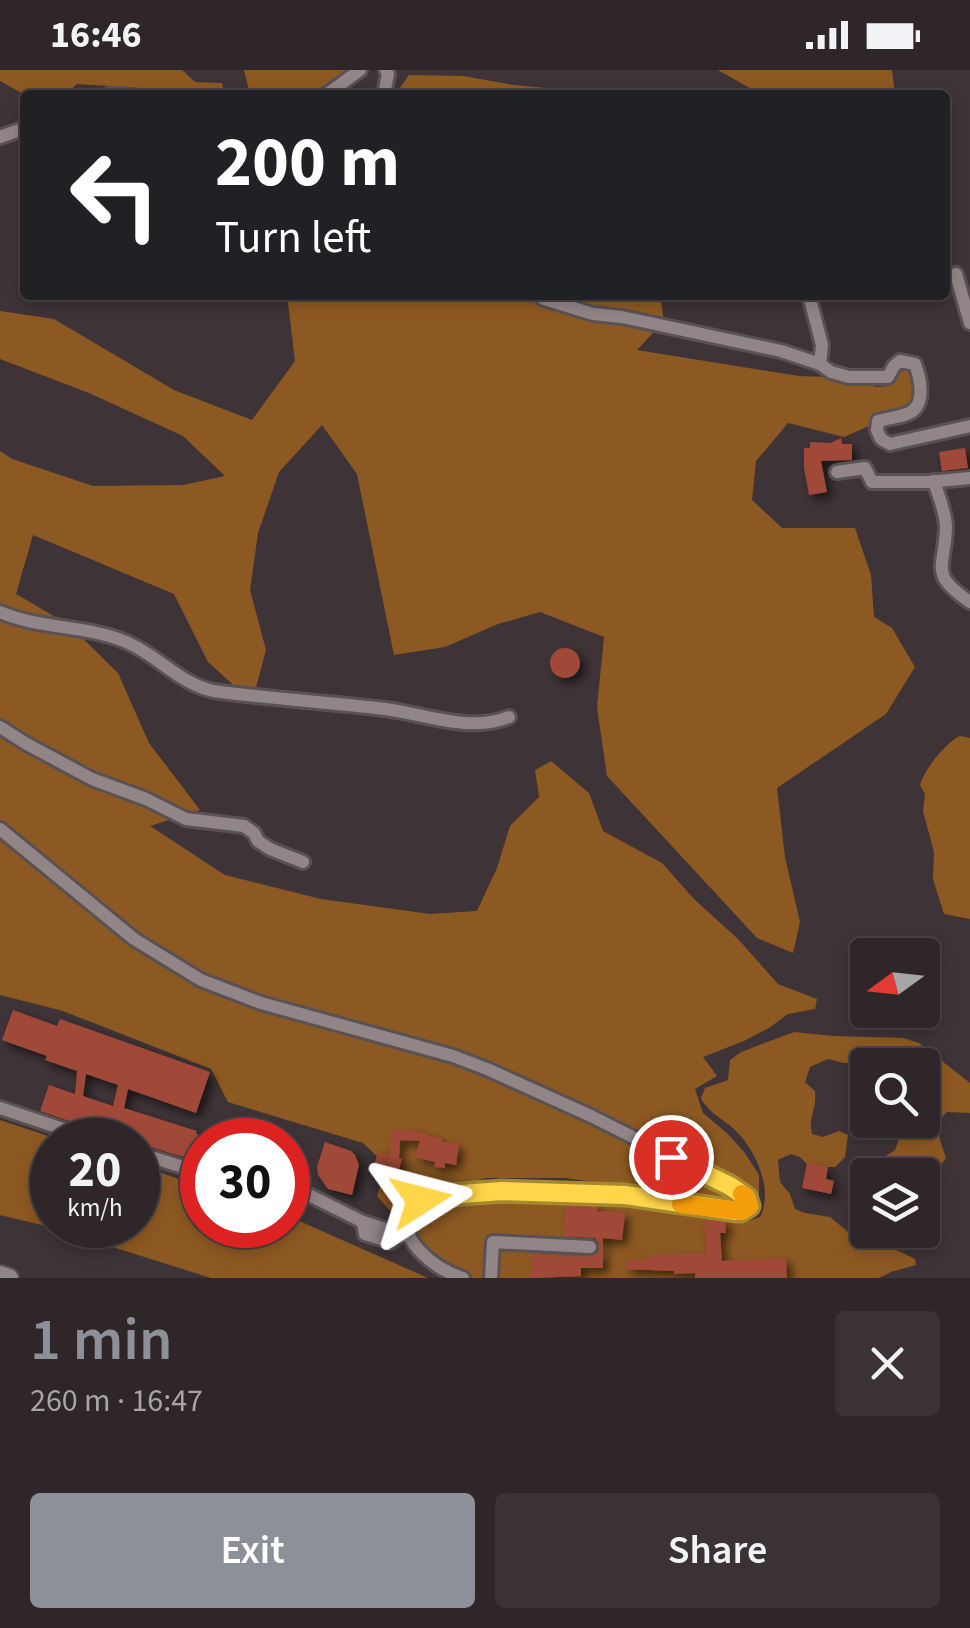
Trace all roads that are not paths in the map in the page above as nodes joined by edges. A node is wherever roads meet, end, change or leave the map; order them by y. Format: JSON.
{"nodes":[{"id":1,"x":360,"y":70,"type":"edge"},
{"id":2,"x":333,"y":90,"type":"edge"},
{"id":3,"x":956,"y":274,"type":"dead end"},
{"id":4,"x":547,"y":300,"type":"edge"},
{"id":5,"x":811,"y":300,"type":"edge"},
{"id":6,"x":970,"y":322,"type":"edge"},
{"id":7,"x":820,"y":364,"type":"junction"},
{"id":8,"x":970,"y":426,"type":"edge"},
{"id":9,"x":838,"y":472,"type":"dead end"},
{"id":10,"x":970,"y":478,"type":"edge"},
{"id":11,"x":934,"y":481,"type":"junction"},
{"id":12,"x":970,"y":602,"type":"edge"},
{"id":13,"x":0,"y":612,"type":"edge"},
{"id":14,"x":508,"y":717,"type":"dead end"},
{"id":15,"x":0,"y":727,"type":"edge"},
{"id":16,"x":0,"y":829,"type":"edge"},
{"id":17,"x":302,"y":862,"type":"dead end"},
{"id":18,"x":0,"y":1108,"type":"edge"},
{"id":19,"x":30,"y":1118,"type":"edge"},
{"id":20,"x":310,"y":1196,"type":"edge"},
{"id":21,"x":405,"y":1235,"type":"junction"},
{"id":22,"x":590,"y":1247,"type":"dead end"},
{"id":23,"x":0,"y":1275,"type":"edge"},
{"id":24,"x":9,"y":1278,"type":"edge"},
{"id":25,"x":464,"y":1278,"type":"edge"},
{"id":26,"x":491,"y":1278,"type":"edge"}],
"edges":[{"from":1,"to":2,"type":"street"},
{"from":3,"to":6,"type":"street"},
{"from":4,"to":7,"type":"street"},
{"from":5,"to":7,"type":"street"},
{"from":7,"to":8,"type":"street"},
{"from":9,"to":11,"type":"street"},
{"from":10,"to":11,"type":"street"},
{"from":11,"to":12,"type":"street"},
{"from":13,"to":14,"type":"street"},
{"from":15,"to":17,"type":"street"},
{"from":16,"to":21,"type":"street"},
{"from":18,"to":19,"type":"street"},
{"from":20,"to":21,"type":"street"},
{"from":21,"to":25,"type":"street"},
{"from":22,"to":26,"type":"street"},
{"from":23,"to":24,"type":"street"}]}
